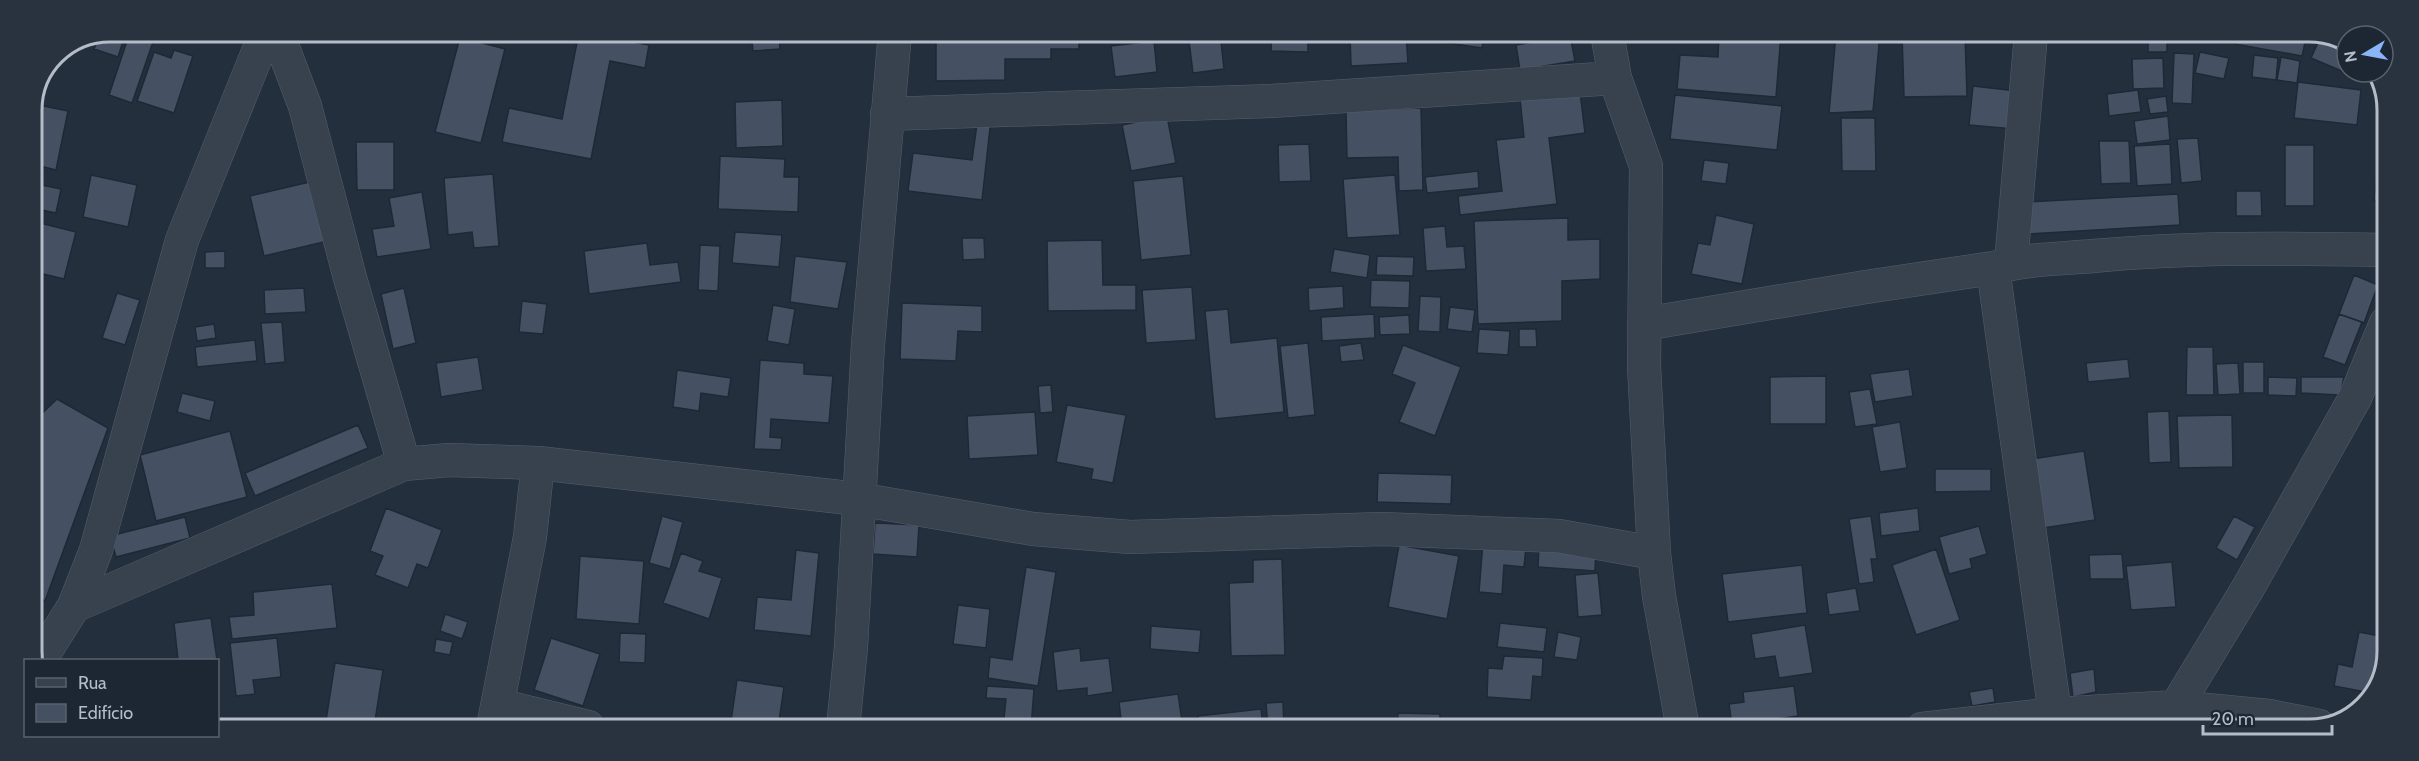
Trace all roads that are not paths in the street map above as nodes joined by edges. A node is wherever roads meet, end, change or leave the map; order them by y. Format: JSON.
{"nodes":[{"id":1,"x":262,"y":42,"type":"edge"},
{"id":2,"x":281,"y":42,"type":"edge"},
{"id":3,"x":894,"y":42,"type":"edge"},
{"id":4,"x":1609,"y":42,"type":"edge"},
{"id":5,"x":2030,"y":42,"type":"edge"},
{"id":6,"x":1615,"y":78,"type":"junction"},
{"id":7,"x":887,"y":114,"type":"junction"},
{"id":8,"x":2377,"y":250,"type":"edge"},
{"id":9,"x":2002,"y":266,"type":"junction"},
{"id":10,"x":1644,"y":324,"type":"junction"},
{"id":11,"x":2377,"y":345,"type":"edge"},
{"id":12,"x":538,"y":463,"type":"junction"},
{"id":13,"x":404,"y":464,"type":"junction"},
{"id":14,"x":858,"y":499,"type":"junction"},
{"id":15,"x":1654,"y":554,"type":"junction"},
{"id":16,"x":74,"y":606,"type":"junction"},
{"id":17,"x":42,"y":657,"type":"edge"},
{"id":18,"x":2176,"y":707,"type":"junction"},
{"id":19,"x":2055,"y":714,"type":"junction"},
{"id":20,"x":496,"y":716,"type":"edge"},
{"id":21,"x":521,"y":719,"type":"edge"},
{"id":22,"x":844,"y":719,"type":"edge"},
{"id":23,"x":1681,"y":719,"type":"edge"},
{"id":24,"x":2011,"y":719,"type":"edge"},
{"id":25,"x":2162,"y":719,"type":"edge"},
{"id":26,"x":2284,"y":719,"type":"edge"}],
"edges":[{"from":1,"to":16,"type":"street"},
{"from":2,"to":13,"type":"street"},
{"from":3,"to":7,"type":"street"},
{"from":4,"to":6,"type":"street"},
{"from":5,"to":9,"type":"street"},
{"from":6,"to":7,"type":"street"},
{"from":6,"to":10,"type":"street"},
{"from":7,"to":14,"type":"street"},
{"from":8,"to":9,"type":"street"},
{"from":9,"to":10,"type":"street"},
{"from":9,"to":19,"type":"street"},
{"from":10,"to":15,"type":"street"},
{"from":11,"to":18,"type":"street"},
{"from":12,"to":13,"type":"street"},
{"from":12,"to":14,"type":"street"},
{"from":12,"to":20,"type":"street"},
{"from":13,"to":16,"type":"street"},
{"from":14,"to":15,"type":"street"},
{"from":14,"to":22,"type":"street"},
{"from":15,"to":23,"type":"street"},
{"from":16,"to":17,"type":"street"},
{"from":18,"to":19,"type":"street"},
{"from":18,"to":25,"type":"street"},
{"from":18,"to":26,"type":"street"},
{"from":19,"to":24,"type":"street"},
{"from":20,"to":21,"type":"street"}]}
